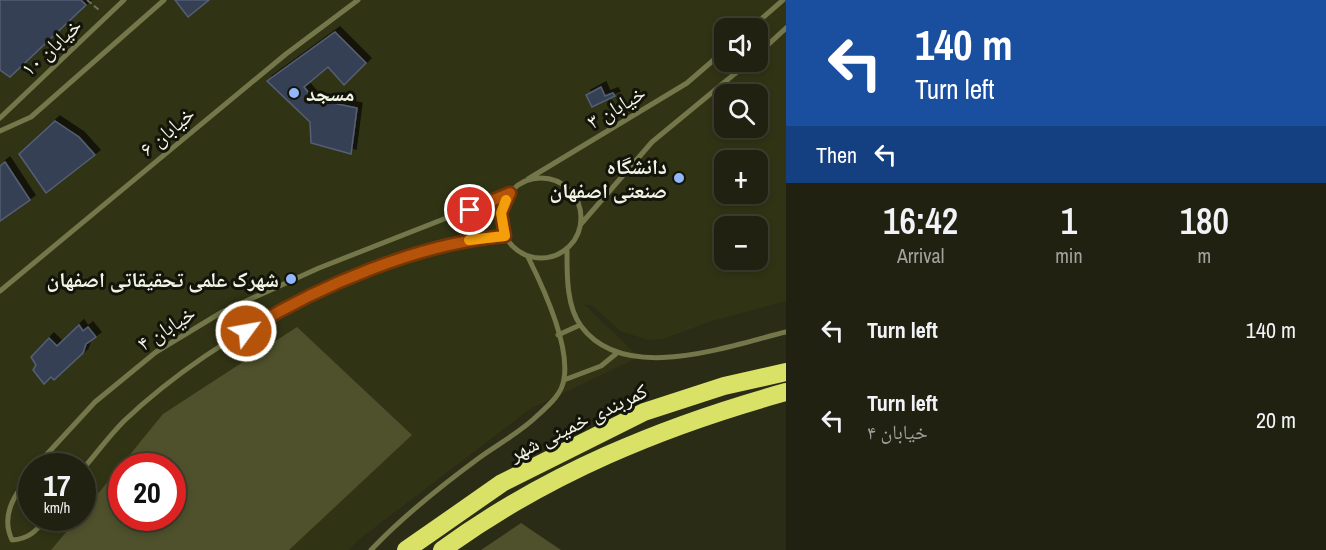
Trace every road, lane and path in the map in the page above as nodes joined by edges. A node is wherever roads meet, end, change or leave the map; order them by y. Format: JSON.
{"nodes":[{"id":1,"x":87,"y":0,"type":"edge"},
{"id":2,"x":124,"y":0,"type":"edge"},
{"id":3,"x":164,"y":0,"type":"edge"},
{"id":4,"x":358,"y":0,"type":"edge"},
{"id":5,"x":783,"y":0,"type":"edge"},
{"id":6,"x":107,"y":17,"type":"junction"},
{"id":7,"x":762,"y":18,"type":"edge"},
{"id":8,"x":786,"y":28,"type":"edge"},
{"id":9,"x":768,"y":45,"type":"edge"},
{"id":10,"x":714,"y":60,"type":"edge"},
{"id":11,"x":737,"y":72,"type":"edge"},
{"id":12,"x":0,"y":118,"type":"edge"},
{"id":13,"x":0,"y":131,"type":"edge"},
{"id":14,"x":520,"y":184,"type":"junction"},
{"id":15,"x":510,"y":193,"type":"junction"},
{"id":16,"x":581,"y":224,"type":"junction"},
{"id":17,"x":505,"y":236,"type":"junction"},
{"id":18,"x":567,"y":249,"type":"junction"},
{"id":19,"x":528,"y":257,"type":"junction"},
{"id":20,"x":0,"y":291,"type":"edge"},
{"id":21,"x":580,"y":325,"type":"junction"},
{"id":22,"x":786,"y":332,"type":"edge"},
{"id":23,"x":558,"y":335,"type":"junction"},
{"id":24,"x":617,"y":353,"type":"junction"},
{"id":25,"x":786,"y":372,"type":"edge"},
{"id":26,"x":564,"y":380,"type":"junction"},
{"id":27,"x":786,"y":392,"type":"edge"},
{"id":28,"x":48,"y":453,"type":"edge"},
{"id":29,"x":96,"y":454,"type":"edge"},
{"id":30,"x":18,"y":489,"type":"edge"},
{"id":31,"x":37,"y":531,"type":"edge"},
{"id":32,"x":370,"y":550,"type":"edge"},
{"id":33,"x":406,"y":550,"type":"edge"},
{"id":34,"x":442,"y":550,"type":"edge"}],
"edges":[{"from":1,"to":6,"type":"path"},
{"from":2,"to":6,"type":"lane","name":"خیابان ۱۰"},
{"from":3,"to":13,"type":"lane"},
{"from":4,"to":20,"type":"lane","name":"خیابان ۶"},
{"from":5,"to":7,"type":"lane"},
{"from":6,"to":12,"type":"lane","name":"خیابان ۱۰"},
{"from":8,"to":9,"type":"lane"},
{"from":10,"to":14,"type":"lane","name":"خیابان ۳"},
{"from":11,"to":16,"type":"lane"},
{"from":14,"to":15,"type":"lane"},
{"from":14,"to":16,"type":"lane"},
{"from":15,"to":17,"type":"lane"},
{"from":15,"to":28,"type":"lane","name":"خیابان ۴"},
{"from":16,"to":18,"type":"lane"},
{"from":17,"to":19,"type":"lane"},
{"from":17,"to":29,"type":"lane"},
{"from":18,"to":19,"type":"lane"},
{"from":18,"to":21,"type":"lane"},
{"from":19,"to":23,"type":"lane"},
{"from":21,"to":23,"type":"lane"},
{"from":21,"to":24,"type":"lane"},
{"from":22,"to":24,"type":"lane"},
{"from":23,"to":26,"type":"lane"},
{"from":24,"to":26,"type":"lane"},
{"from":25,"to":33,"type":"highway","name":"کمربندی خمینی شهر"},
{"from":26,"to":32,"type":"lane"},
{"from":27,"to":34,"type":"highway","name":"کمربندی خمینی شهر"},
{"from":30,"to":31,"type":"lane"}]}
